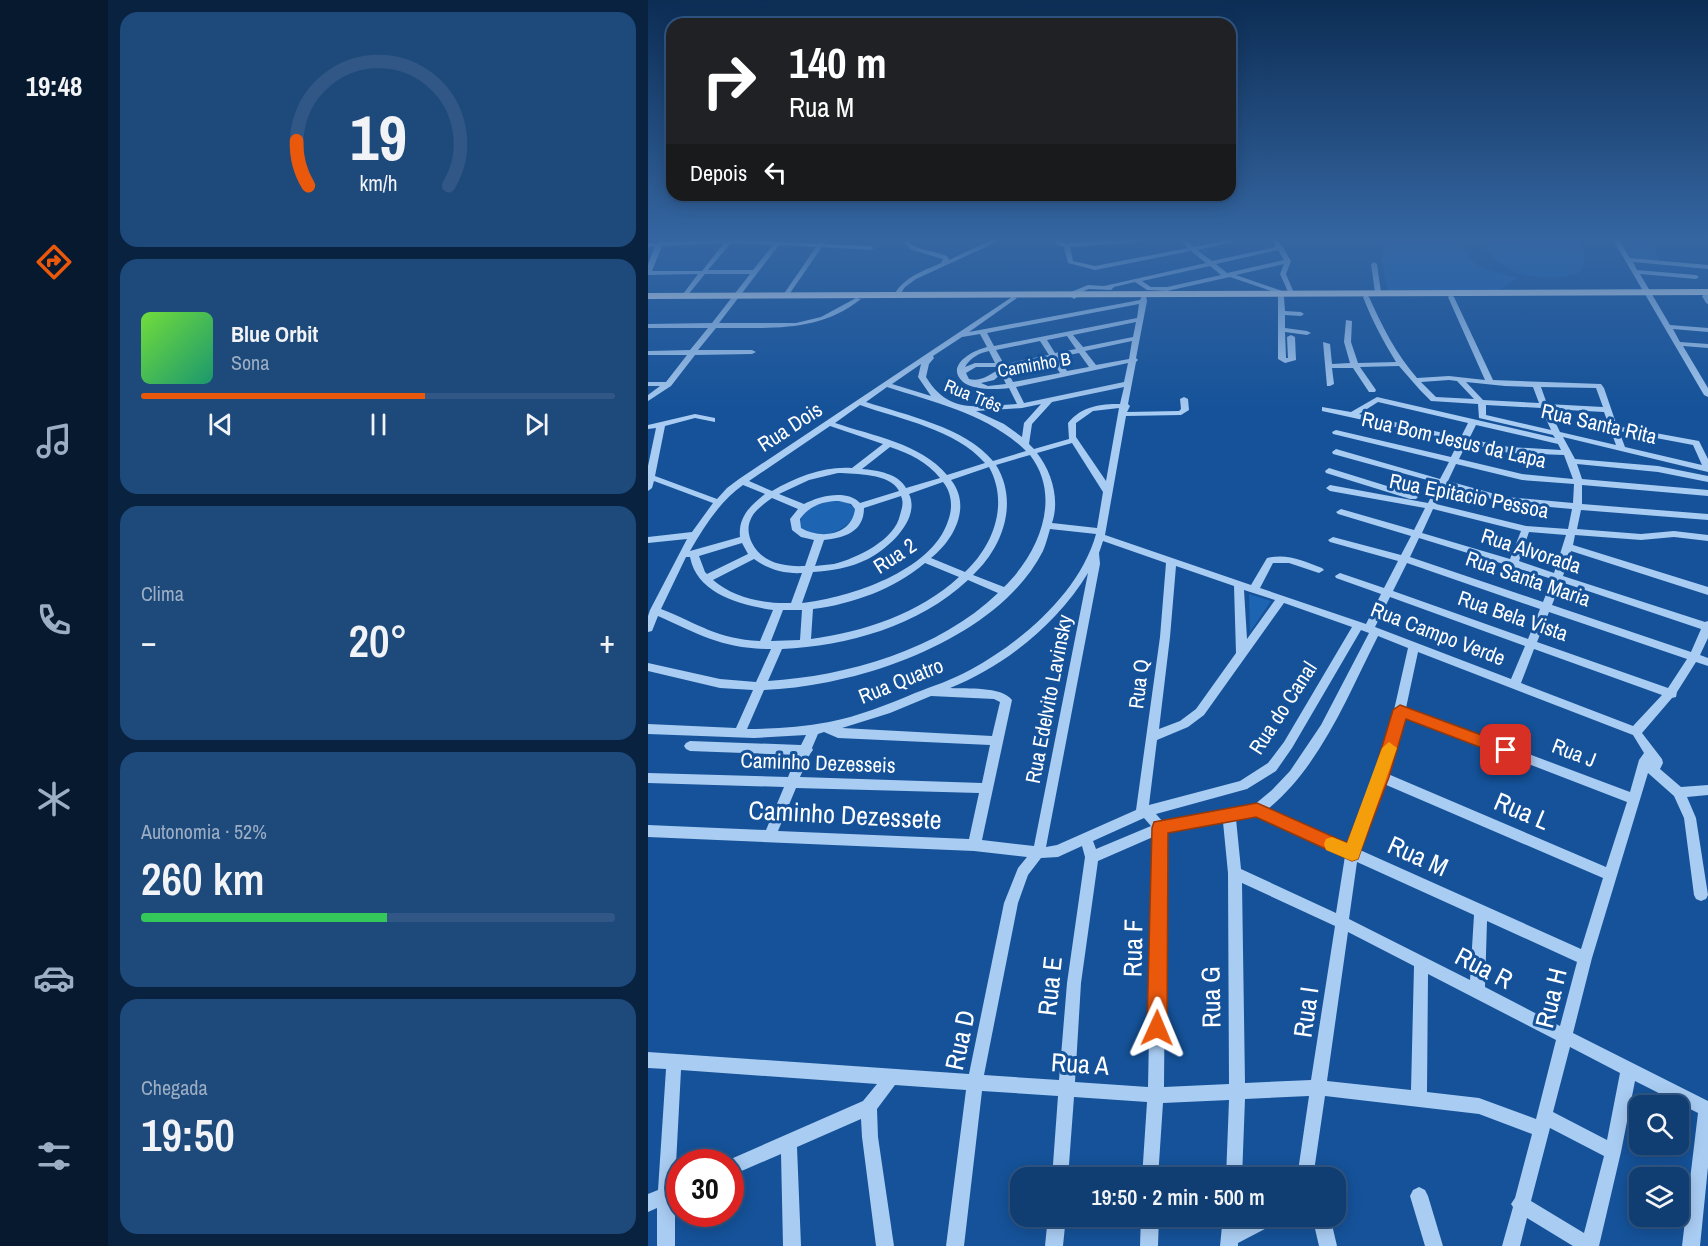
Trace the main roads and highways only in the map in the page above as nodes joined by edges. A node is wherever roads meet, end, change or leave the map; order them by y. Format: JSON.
{"nodes":[{"id":1,"x":671,"y":296,"type":"edge"},
{"id":2,"x":713,"y":296,"type":"edge"},
{"id":3,"x":756,"y":296,"type":"edge"},
{"id":4,"x":929,"y":296,"type":"edge"},
{"id":5,"x":1055,"y":296,"type":"edge"},
{"id":6,"x":1125,"y":296,"type":"edge"},
{"id":7,"x":1245,"y":296,"type":"edge"},
{"id":8,"x":1331,"y":296,"type":"edge"},
{"id":9,"x":1507,"y":296,"type":"edge"},
{"id":10,"x":734,"y":297,"type":"junction"},
{"id":11,"x":648,"y":298,"type":"edge"},
{"id":12,"x":1008,"y":299,"type":"junction"}],
"edges":[{"from":1,"to":11,"type":"main road"},
{"from":2,"to":10,"type":"main road"},
{"from":3,"to":10,"type":"main road"},
{"from":4,"to":12,"type":"main road"},
{"from":5,"to":12,"type":"main road"},
{"from":6,"to":7,"type":"main road"},
{"from":8,"to":9,"type":"main road"},
{"from":10,"to":11,"type":"main road"},
{"from":10,"to":12,"type":"main road"}]}
